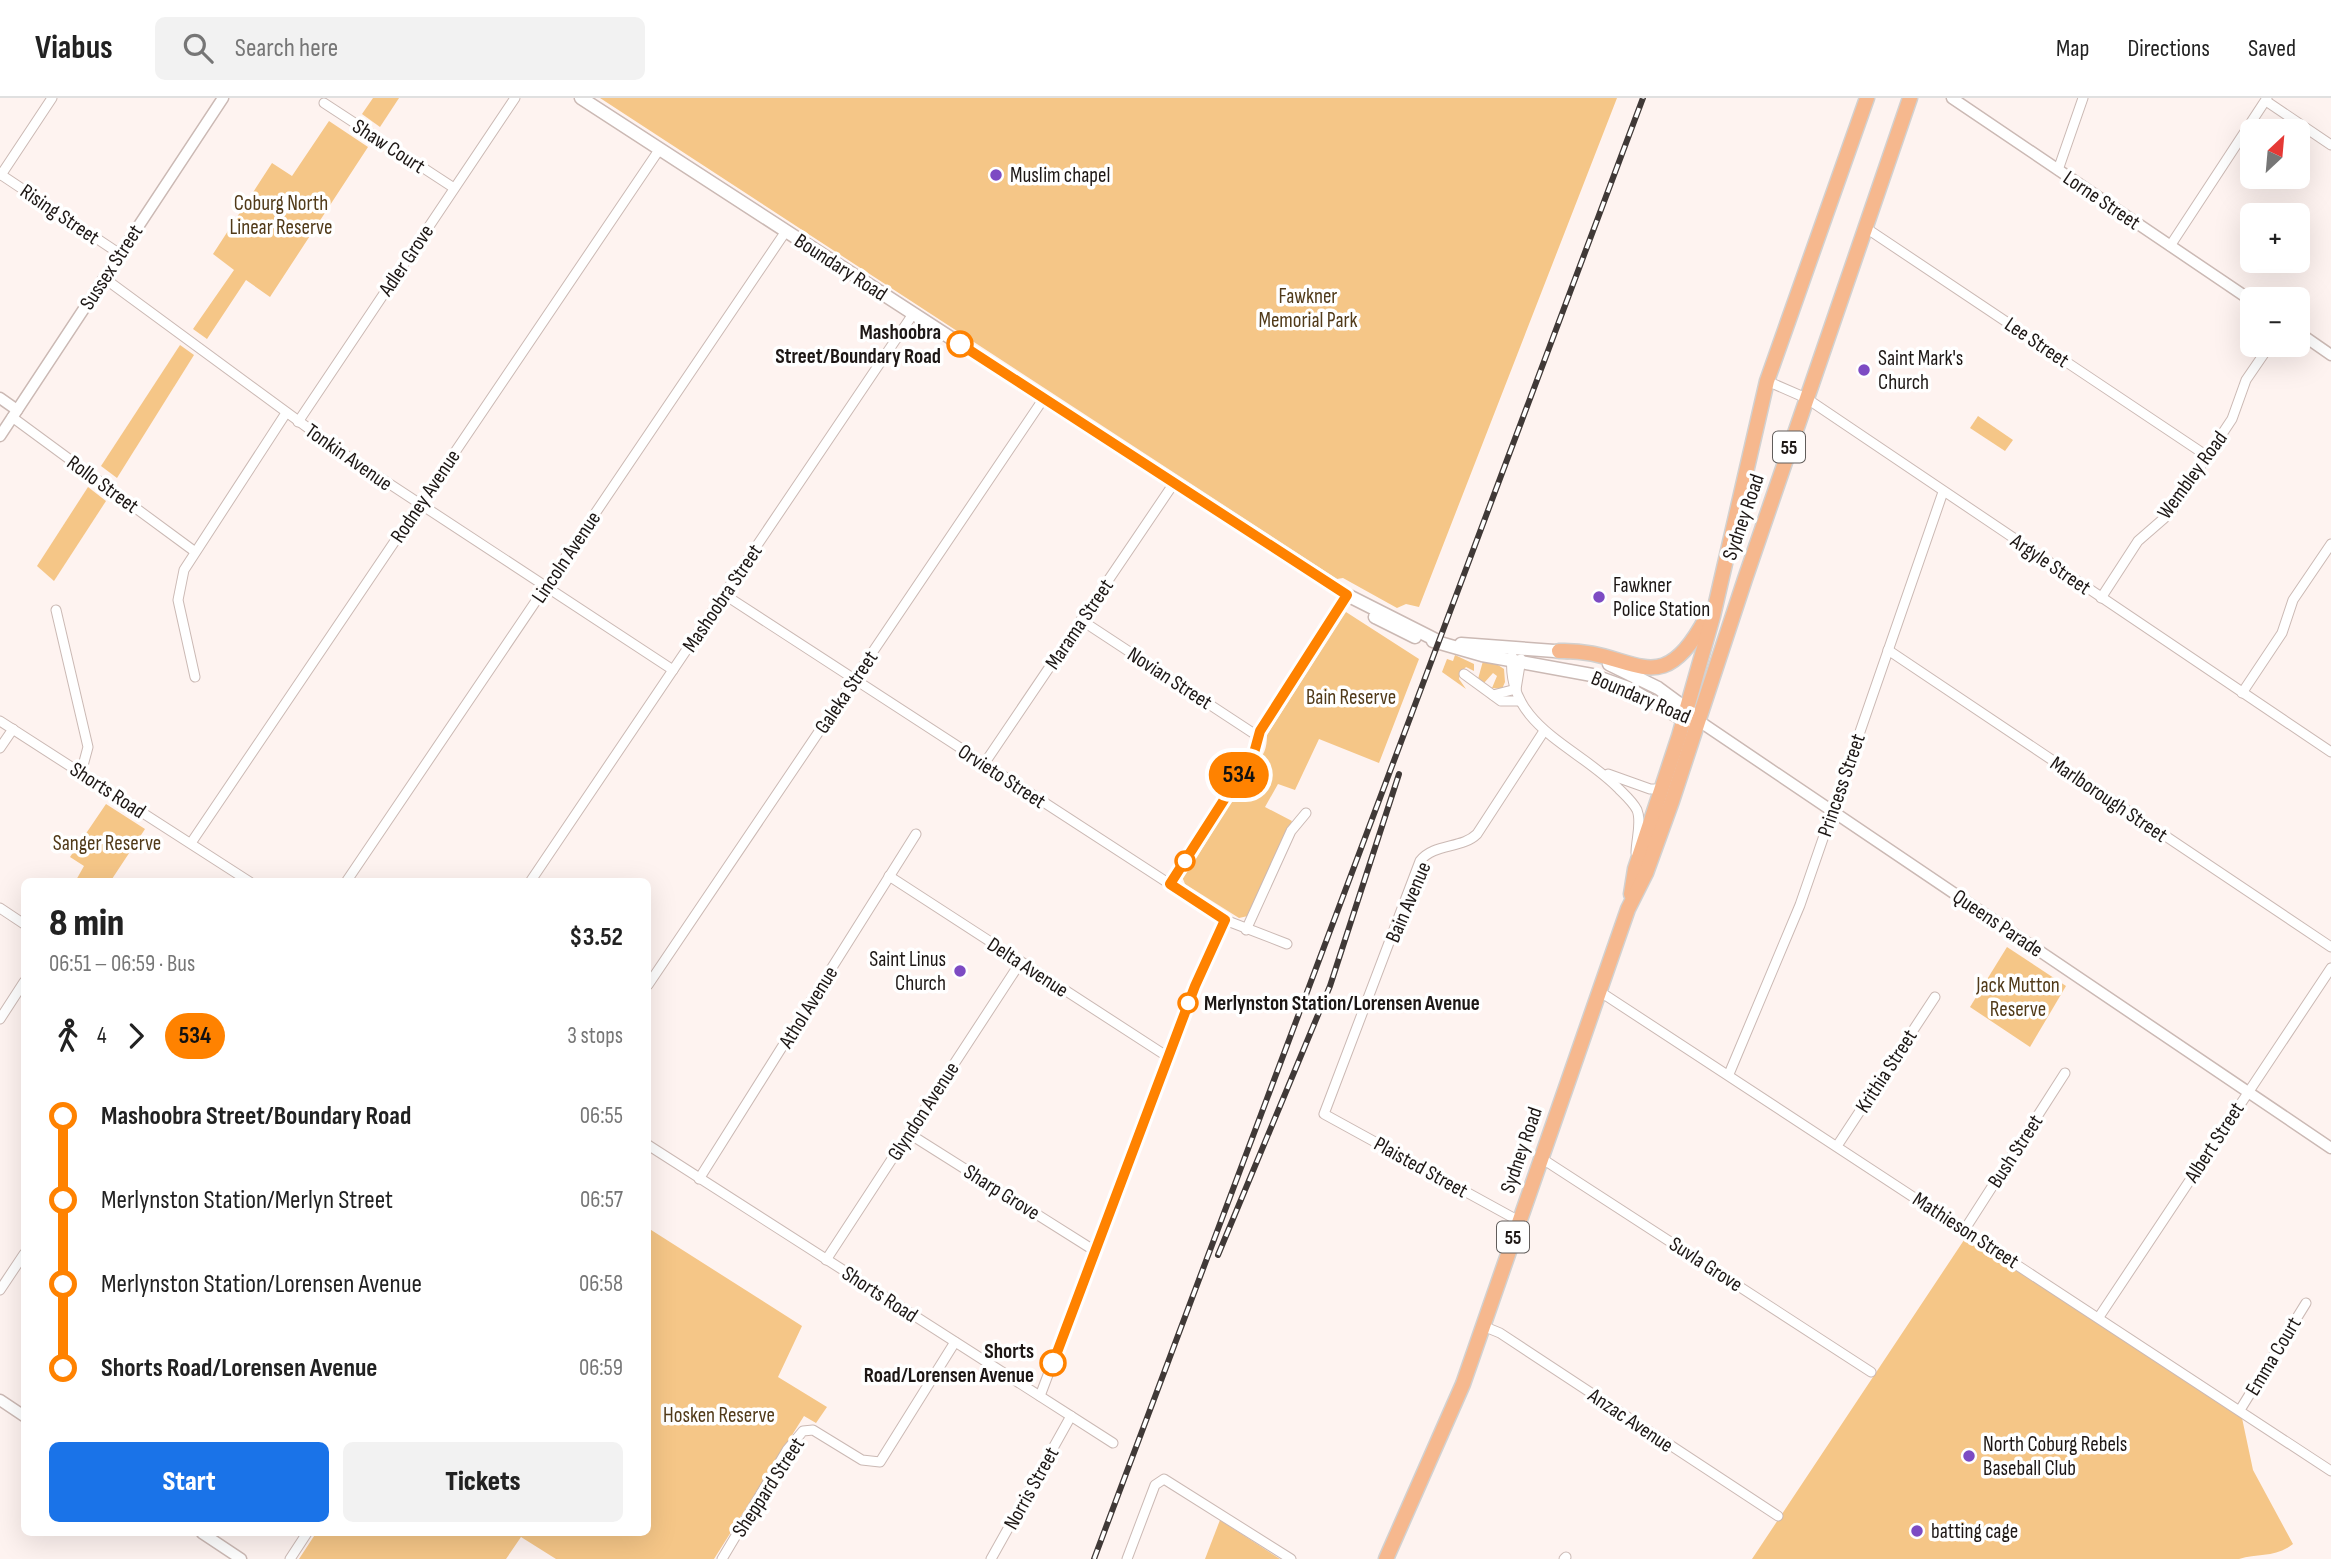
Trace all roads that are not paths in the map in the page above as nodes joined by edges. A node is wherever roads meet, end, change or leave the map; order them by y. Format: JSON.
{"nodes":[{"id":1,"x":52,"y":98,"type":"edge"},
{"id":2,"x":223,"y":98,"type":"edge"},
{"id":3,"x":515,"y":98,"type":"edge"},
{"id":4,"x":581,"y":98,"type":"edge"},
{"id":5,"x":1867,"y":98,"type":"edge"},
{"id":6,"x":1910,"y":98,"type":"edge"},
{"id":7,"x":1952,"y":98,"type":"edge"},
{"id":8,"x":2082,"y":98,"type":"edge"},
{"id":9,"x":2267,"y":99,"type":"edge"},
{"id":10,"x":324,"y":103,"type":"dead end"},
{"id":11,"x":2331,"y":145,"type":"edge"},
{"id":12,"x":659,"y":150,"type":"junction"},
{"id":13,"x":2058,"y":170,"type":"junction"},
{"id":14,"x":1,"y":174,"type":"edge"},
{"id":15,"x":454,"y":188,"type":"junction"},
{"id":16,"x":1866,"y":228,"type":"junction"},
{"id":17,"x":786,"y":231,"type":"junction"},
{"id":18,"x":2170,"y":246,"type":"junction"},
{"id":19,"x":120,"y":254,"type":"junction"},
{"id":20,"x":104,"y":278,"type":"junction"},
{"id":21,"x":2240,"y":293,"type":"edge"},
{"id":22,"x":913,"y":314,"type":"junction"},
{"id":23,"x":2310,"y":340,"type":"edge"},
{"id":24,"x":2331,"y":355,"type":"edge"},
{"id":25,"x":2262,"y":357,"type":"edge"},
{"id":26,"x":1768,"y":381,"type":"junction"},
{"id":27,"x":0,"y":398,"type":"edge"},
{"id":28,"x":1044,"y":398,"type":"junction"},
{"id":29,"x":1806,"y":398,"type":"junction"},
{"id":30,"x":15,"y":413,"type":"junction"},
{"id":31,"x":286,"y":413,"type":"junction"},
{"id":32,"x":298,"y":422,"type":"junction"},
{"id":33,"x":0,"y":436,"type":"edge"},
{"id":34,"x":2207,"y":456,"type":"junction"},
{"id":35,"x":1174,"y":483,"type":"junction"},
{"id":36,"x":1943,"y":492,"type":"junction"},
{"id":37,"x":419,"y":505,"type":"junction"},
{"id":38,"x":2331,"y":544,"type":"edge"},
{"id":39,"x":194,"y":551,"type":"junction"},
{"id":40,"x":545,"y":587,"type":"junction"},
{"id":41,"x":724,"y":595,"type":"junction"},
{"id":42,"x":1347,"y":595,"type":"junction"},
{"id":43,"x":1718,"y":596,"type":"junction"},
{"id":44,"x":2101,"y":598,"type":"junction"},
{"id":45,"x":56,"y":610,"type":"dead end"},
{"id":46,"x":1081,"y":620,"type":"junction"},
{"id":47,"x":1442,"y":642,"type":"junction"},
{"id":48,"x":1517,"y":647,"type":"junction"},
{"id":49,"x":1888,"y":650,"type":"junction"},
{"id":50,"x":1559,"y":651,"type":"junction"},
{"id":51,"x":1516,"y":661,"type":"junction"},
{"id":52,"x":673,"y":670,"type":"junction"},
{"id":53,"x":1464,"y":674,"type":"dead end"},
{"id":54,"x":195,"y":677,"type":"dead end"},
{"id":55,"x":854,"y":680,"type":"junction"},
{"id":56,"x":1516,"y":689,"type":"junction"},
{"id":57,"x":2242,"y":693,"type":"junction"},
{"id":58,"x":1493,"y":695,"type":"junction"},
{"id":59,"x":1520,"y":701,"type":"junction"},
{"id":60,"x":1685,"y":713,"type":"junction"},
{"id":61,"x":0,"y":721,"type":"edge"},
{"id":62,"x":1699,"y":722,"type":"junction"},
{"id":63,"x":13,"y":729,"type":"junction"},
{"id":64,"x":1544,"y":731,"type":"junction"},
{"id":65,"x":1259,"y":737,"type":"junction"},
{"id":66,"x":0,"y":748,"type":"edge"},
{"id":67,"x":2331,"y":752,"type":"edge"},
{"id":68,"x":984,"y":764,"type":"junction"},
{"id":69,"x":1603,"y":772,"type":"junction"},
{"id":70,"x":81,"y":773,"type":"junction"},
{"id":71,"x":1662,"y":789,"type":"junction"},
{"id":72,"x":1832,"y":812,"type":"junction"},
{"id":73,"x":1306,"y":813,"type":"dead end"},
{"id":74,"x":916,"y":834,"type":"dead end"},
{"id":75,"x":191,"y":843,"type":"junction"},
{"id":76,"x":1635,"y":869,"type":"junction"},
{"id":77,"x":889,"y":876,"type":"junction"},
{"id":78,"x":244,"y":878,"type":"edge"},
{"id":79,"x":349,"y":878,"type":"edge"},
{"id":80,"x":533,"y":878,"type":"edge"},
{"id":81,"x":1170,"y":884,"type":"junction"},
{"id":82,"x":0,"y":908,"type":"edge"},
{"id":83,"x":1628,"y":909,"type":"junction"},
{"id":84,"x":1225,"y":920,"type":"junction"},
{"id":85,"x":21,"y":922,"type":"edge"},
{"id":86,"x":1246,"y":930,"type":"junction"},
{"id":87,"x":1287,"y":944,"type":"dead end"},
{"id":88,"x":2331,"y":947,"type":"edge"},
{"id":89,"x":1020,"y":963,"type":"junction"},
{"id":90,"x":2331,"y":968,"type":"edge"},
{"id":91,"x":651,"y":981,"type":"edge"},
{"id":92,"x":21,"y":987,"type":"edge"},
{"id":93,"x":1599,"y":991,"type":"junction"},
{"id":94,"x":1935,"y":997,"type":"dead end"},
{"id":95,"x":0,"y":1019,"type":"edge"},
{"id":96,"x":1168,"y":1057,"type":"junction"},
{"id":97,"x":2065,"y":1073,"type":"dead end"},
{"id":98,"x":1729,"y":1074,"type":"junction"},
{"id":99,"x":2248,"y":1090,"type":"junction"},
{"id":100,"x":1324,"y":1114,"type":"joint"},
{"id":101,"x":908,"y":1133,"type":"junction"},
{"id":102,"x":1837,"y":1146,"type":"junction"},
{"id":103,"x":651,"y":1147,"type":"edge"},
{"id":104,"x":2331,"y":1148,"type":"edge"},
{"id":105,"x":1541,"y":1158,"type":"junction"},
{"id":106,"x":699,"y":1179,"type":"junction"},
{"id":107,"x":1519,"y":1221,"type":"junction"},
{"id":108,"x":1965,"y":1229,"type":"junction"},
{"id":109,"x":1095,"y":1251,"type":"junction"},
{"id":110,"x":21,"y":1258,"type":"edge"},
{"id":111,"x":826,"y":1260,"type":"junction"},
{"id":112,"x":0,"y":1290,"type":"edge"},
{"id":113,"x":2306,"y":1303,"type":"dead end"},
{"id":114,"x":2099,"y":1317,"type":"junction"},
{"id":115,"x":1483,"y":1326,"type":"junction"},
{"id":116,"x":955,"y":1342,"type":"junction"},
{"id":117,"x":1871,"y":1372,"type":"dead end"},
{"id":118,"x":1040,"y":1396,"type":"junction"},
{"id":119,"x":0,"y":1399,"type":"edge"},
{"id":120,"x":2241,"y":1410,"type":"junction"},
{"id":121,"x":21,"y":1414,"type":"edge"},
{"id":122,"x":1072,"y":1416,"type":"junction"},
{"id":123,"x":1113,"y":1443,"type":"dead end"},
{"id":124,"x":2331,"y":1471,"type":"edge"},
{"id":125,"x":1778,"y":1516,"type":"dead end"},
{"id":126,"x":206,"y":1536,"type":"edge"},
{"id":127,"x":305,"y":1536,"type":"edge"},
{"id":128,"x":241,"y":1559,"type":"edge"},
{"id":129,"x":290,"y":1559,"type":"edge"},
{"id":130,"x":722,"y":1559,"type":"edge"},
{"id":131,"x":991,"y":1559,"type":"edge"},
{"id":132,"x":1126,"y":1559,"type":"edge"},
{"id":133,"x":1291,"y":1559,"type":"edge"},
{"id":134,"x":1386,"y":1559,"type":"edge"}],
"edges":[{"from":1,"to":14,"type":"street"},
{"from":2,"to":19,"type":"street","name":"Sussex Street"},
{"from":3,"to":15,"type":"street","name":"Adler Grove"},
{"from":4,"to":12,"type":"main road","name":"Boundary Road"},
{"from":5,"to":26,"type":"highway","name":"Sydney Road","number":"55"},
{"from":6,"to":16,"type":"highway","name":"Sydney Road","number":"55"},
{"from":7,"to":13,"type":"street","name":"Lorne Street"},
{"from":8,"to":13,"type":"street"},
{"from":9,"to":11,"type":"street"},
{"from":9,"to":18,"type":"street"},
{"from":10,"to":15,"type":"street","name":"Shaw Court"},
{"from":12,"to":17,"type":"main road","name":"Boundary Road"},
{"from":12,"to":37,"type":"street","name":"Rodney Avenue"},
{"from":13,"to":18,"type":"street","name":"Lorne Street"},
{"from":14,"to":19,"type":"street","name":"Rising Street"},
{"from":15,"to":32,"type":"street","name":"Adler Grove"},
{"from":16,"to":29,"type":"highway","name":"Sydney Road","number":"55"},
{"from":16,"to":34,"type":"street","name":"Lee Street"},
{"from":17,"to":22,"type":"main road","name":"Boundary Road"},
{"from":17,"to":40,"type":"street","name":"Lincoln Avenue"},
{"from":18,"to":21,"type":"street","name":"Lorne Street"},
{"from":19,"to":20,"type":"street","name":"Sussex Street"},
{"from":20,"to":30,"type":"street","name":"Sussex Street"},
{"from":20,"to":31,"type":"street","name":"Tonkin Avenue"},
{"from":22,"to":28,"type":"main road","name":"Boundary Road"},
{"from":22,"to":41,"type":"street","name":"Mashoobra Street"},
{"from":23,"to":24,"type":"street"},
{"from":25,"to":34,"type":"street","name":"Wembley Road"},
{"from":26,"to":29,"type":"street","name":"Argyle Street"},
{"from":26,"to":43,"type":"highway","name":"Sydney Road","number":"55"},
{"from":27,"to":30,"type":"street"},
{"from":28,"to":35,"type":"main road","name":"Boundary Road"},
{"from":28,"to":55,"type":"street","name":"Galeka Street"},
{"from":29,"to":36,"type":"street","name":"Argyle Street"},
{"from":29,"to":62,"type":"highway","name":"Sydney Road","number":"55"},
{"from":30,"to":33,"type":"street","name":"Sussex Street"},
{"from":30,"to":39,"type":"street","name":"Rollo Street"},
{"from":31,"to":32,"type":"street","name":"Tonkin Avenue"},
{"from":31,"to":39,"type":"street"},
{"from":32,"to":37,"type":"street","name":"Tonkin Avenue"},
{"from":34,"to":44,"type":"street","name":"Wembley Road"},
{"from":35,"to":42,"type":"main road","name":"Boundary Road"},
{"from":35,"to":46,"type":"street","name":"Marama Street"},
{"from":36,"to":44,"type":"street","name":"Argyle Street"},
{"from":36,"to":49,"type":"street","name":"Princess Street"},
{"from":37,"to":40,"type":"street","name":"Tonkin Avenue"},
{"from":37,"to":75,"type":"street","name":"Rodney Avenue"},
{"from":38,"to":57,"type":"street"},
{"from":39,"to":54,"type":"street"},
{"from":40,"to":52,"type":"street","name":"Tonkin Avenue"},
{"from":40,"to":79,"type":"street","name":"Lincoln Avenue"},
{"from":41,"to":52,"type":"street","name":"Mashoobra Street"},
{"from":41,"to":55,"type":"street","name":"Orvieto Street"},
{"from":42,"to":47,"type":"main road","name":"Boundary Road"},
{"from":42,"to":65,"type":"street"},
{"from":43,"to":50,"type":"highway"},
{"from":43,"to":60,"type":"highway","name":"Sydney Road","number":"55"},
{"from":44,"to":57,"type":"street","name":"Argyle Street"},
{"from":45,"to":70,"type":"street"},
{"from":46,"to":65,"type":"street","name":"Novian Street"},
{"from":46,"to":68,"type":"street","name":"Marama Street"},
{"from":47,"to":48,"type":"main road","name":"Boundary Road"},
{"from":47,"to":51,"type":"main road","name":"Boundary Road"},
{"from":48,"to":50,"type":"main road","name":"Boundary Road"},
{"from":48,"to":51,"type":"street"},
{"from":49,"to":72,"type":"street","name":"Princess Street"},
{"from":49,"to":88,"type":"street","name":"Marlborough Street"},
{"from":50,"to":60,"type":"main road","name":"Boundary Road"},
{"from":51,"to":56,"type":"street"},
{"from":51,"to":60,"type":"main road","name":"Boundary Road"},
{"from":52,"to":80,"type":"street","name":"Mashoobra Street"},
{"from":53,"to":58,"type":"street"},
{"from":55,"to":68,"type":"street","name":"Orvieto Street"},
{"from":55,"to":91,"type":"street","name":"Galeka Street"},
{"from":56,"to":58,"type":"street"},
{"from":56,"to":59,"type":"street"},
{"from":57,"to":67,"type":"street","name":"Argyle Street"},
{"from":58,"to":59,"type":"street"},
{"from":59,"to":64,"type":"street"},
{"from":60,"to":62,"type":"main road","name":"Boundary Road"},
{"from":60,"to":71,"type":"highway","name":"Sydney Road","number":"55"},
{"from":61,"to":63,"type":"street","name":"Shorts Road"},
{"from":62,"to":72,"type":"street","name":"Queens Parade"},
{"from":62,"to":83,"type":"highway","name":"Sydney Road","number":"55"},
{"from":63,"to":66,"type":"street"},
{"from":63,"to":70,"type":"street","name":"Shorts Road"},
{"from":64,"to":69,"type":"street"},
{"from":64,"to":100,"type":"street","name":"Bain Avenue"},
{"from":65,"to":81,"type":"street"},
{"from":68,"to":81,"type":"street","name":"Orvieto Street"},
{"from":69,"to":71,"type":"street"},
{"from":69,"to":76,"type":"street"},
{"from":70,"to":75,"type":"street","name":"Shorts Road"},
{"from":71,"to":76,"type":"highway","name":"Sydney Road","number":"55"},
{"from":72,"to":98,"type":"street","name":"Princess Street"},
{"from":72,"to":99,"type":"street","name":"Queens Parade"},
{"from":73,"to":86,"type":"street"},
{"from":74,"to":77,"type":"street","name":"Athol Avenue"},
{"from":75,"to":78,"type":"street","name":"Shorts Road"},
{"from":76,"to":83,"type":"highway","name":"Sydney Road","number":"55"},
{"from":77,"to":89,"type":"street","name":"Delta Avenue"},
{"from":77,"to":106,"type":"street","name":"Athol Avenue"},
{"from":81,"to":84,"type":"street","name":"Orvieto Street"},
{"from":82,"to":85,"type":"street"},
{"from":83,"to":93,"type":"highway","name":"Sydney Road","number":"55"},
{"from":84,"to":86,"type":"street","name":"Orvieto Street"},
{"from":84,"to":96,"type":"street"},
{"from":86,"to":87,"type":"street","name":"Orvieto Street"},
{"from":89,"to":96,"type":"street","name":"Delta Avenue"},
{"from":89,"to":101,"type":"street","name":"Glyndon Avenue"},
{"from":90,"to":99,"type":"street","name":"Albert Street"},
{"from":92,"to":95,"type":"street"},
{"from":93,"to":98,"type":"street","name":"Mathieson Street"},
{"from":93,"to":105,"type":"highway","name":"Sydney Road","number":"55"},
{"from":94,"to":102,"type":"street","name":"Krithia Street"},
{"from":96,"to":109,"type":"street"},
{"from":97,"to":108,"type":"street","name":"Bush Street"},
{"from":98,"to":102,"type":"street","name":"Mathieson Street"},
{"from":99,"to":104,"type":"street","name":"Queens Parade"},
{"from":99,"to":114,"type":"street","name":"Albert Street"},
{"from":100,"to":107,"type":"street","name":"Plaisted Street"},
{"from":101,"to":109,"type":"street","name":"Sharp Grove"},
{"from":101,"to":111,"type":"street","name":"Glyndon Avenue"},
{"from":102,"to":108,"type":"street","name":"Mathieson Street"},
{"from":103,"to":106,"type":"street","name":"Shorts Road"},
{"from":105,"to":107,"type":"highway","name":"Sydney Road","number":"55"},
{"from":105,"to":117,"type":"street","name":"Suvla Grove"},
{"from":106,"to":111,"type":"street","name":"Shorts Road"},
{"from":107,"to":115,"type":"highway","name":"Sydney Road","number":"55"},
{"from":108,"to":114,"type":"street","name":"Mathieson Street"},
{"from":109,"to":118,"type":"street"},
{"from":110,"to":112,"type":"street"},
{"from":111,"to":116,"type":"street","name":"Shorts Road"},
{"from":113,"to":120,"type":"street","name":"Emma Court"},
{"from":114,"to":120,"type":"street","name":"Mathieson Street"},
{"from":115,"to":125,"type":"street","name":"Anzac Avenue"},
{"from":115,"to":134,"type":"highway","name":"Sydney Road","number":"55"},
{"from":116,"to":118,"type":"street","name":"Shorts Road"},
{"from":116,"to":130,"type":"street","name":"Sheppard Street"},
{"from":118,"to":122,"type":"street","name":"Shorts Road"},
{"from":119,"to":121,"type":"street"},
{"from":120,"to":124,"type":"street","name":"Mathieson Street"},
{"from":122,"to":123,"type":"street","name":"Shorts Road"},
{"from":122,"to":131,"type":"street","name":"Norris Street"},
{"from":126,"to":128,"type":"street"},
{"from":127,"to":129,"type":"street"},
{"from":132,"to":133,"type":"street"}]}
